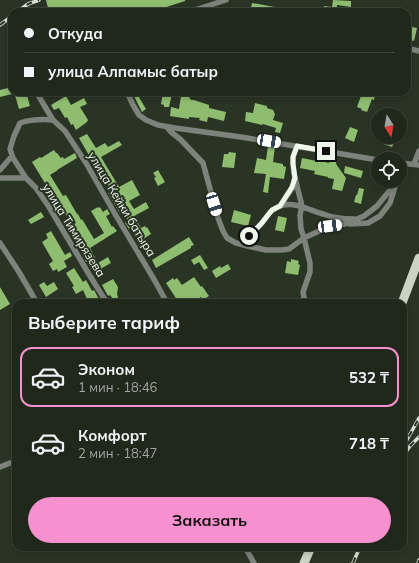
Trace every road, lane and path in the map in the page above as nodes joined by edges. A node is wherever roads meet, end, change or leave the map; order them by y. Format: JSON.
{"nodes":[{"id":1,"x":226,"y":0,"type":"edge"},
{"id":2,"x":201,"y":8,"type":"edge"},
{"id":3,"x":39,"y":96,"type":"edge"},
{"id":4,"x":129,"y":96,"type":"edge"},
{"id":5,"x":53,"y":120,"type":"junction"},
{"id":6,"x":167,"y":127,"type":"junction"},
{"id":7,"x":297,"y":146,"type":"junction"},
{"id":8,"x":419,"y":151,"type":"edge"},
{"id":9,"x":12,"y":156,"type":"junction"},
{"id":10,"x":371,"y":159,"type":"edge"},
{"id":11,"x":416,"y":164,"type":"edge"},
{"id":12,"x":0,"y":170,"type":"edge"},
{"id":13,"x":0,"y":178,"type":"edge"},
{"id":14,"x":26,"y":178,"type":"junction"},
{"id":15,"x":295,"y":178,"type":"junction"},
{"id":16,"x":392,"y":188,"type":"edge"},
{"id":17,"x":394,"y":188,"type":"edge"},
{"id":18,"x":280,"y":206,"type":"junction"},
{"id":19,"x":302,"y":206,"type":"junction"},
{"id":20,"x":356,"y":219,"type":"junction"},
{"id":21,"x":345,"y":224,"type":"junction"},
{"id":22,"x":304,"y":238,"type":"junction"},
{"id":23,"x":0,"y":243,"type":"edge"},
{"id":24,"x":241,"y":244,"type":"junction"},
{"id":25,"x":419,"y":258,"type":"edge"},
{"id":26,"x":35,"y":299,"type":"edge"},
{"id":27,"x":105,"y":299,"type":"edge"},
{"id":28,"x":165,"y":299,"type":"edge"},
{"id":29,"x":304,"y":299,"type":"edge"},
{"id":30,"x":404,"y":299,"type":"edge"},
{"id":31,"x":12,"y":463,"type":"edge"},
{"id":32,"x":0,"y":467,"type":"edge"},
{"id":33,"x":247,"y":551,"type":"edge"},
{"id":34,"x":309,"y":551,"type":"edge"},
{"id":35,"x":254,"y":563,"type":"edge"},
{"id":36,"x":304,"y":563,"type":"edge"}],
"edges":[{"from":1,"to":2,"type":"street"},
{"from":3,"to":5,"type":"street","name":"улица Кейки батыра"},
{"from":4,"to":6,"type":"street"},
{"from":5,"to":9,"type":"street","name":"улица Тимирязева"},
{"from":5,"to":28,"type":"street","name":"улица Кейки батыра"},
{"from":6,"to":7,"type":"street"},
{"from":6,"to":24,"type":"street"},
{"from":7,"to":10,"type":"street"},
{"from":7,"to":15,"type":"street"},
{"from":8,"to":11,"type":"street"},
{"from":9,"to":12,"type":"street"},
{"from":9,"to":14,"type":"street","name":"улица Тимирязева"},
{"from":13,"to":14,"type":"street"},
{"from":14,"to":27,"type":"street","name":"улица Тимирязева"},
{"from":15,"to":18,"type":"street"},
{"from":15,"to":19,"type":"street"},
{"from":16,"to":20,"type":"street"},
{"from":17,"to":21,"type":"street"},
{"from":18,"to":19,"type":"street"},
{"from":18,"to":24,"type":"street"},
{"from":19,"to":20,"type":"street"},
{"from":19,"to":22,"type":"street"},
{"from":20,"to":21,"type":"street"},
{"from":21,"to":22,"type":"street"},
{"from":22,"to":24,"type":"street"},
{"from":22,"to":29,"type":"street"},
{"from":23,"to":26,"type":"street"},
{"from":25,"to":30,"type":"main road"},
{"from":31,"to":32,"type":"street"},
{"from":33,"to":35,"type":"street"},
{"from":34,"to":36,"type":"main road"}]}
